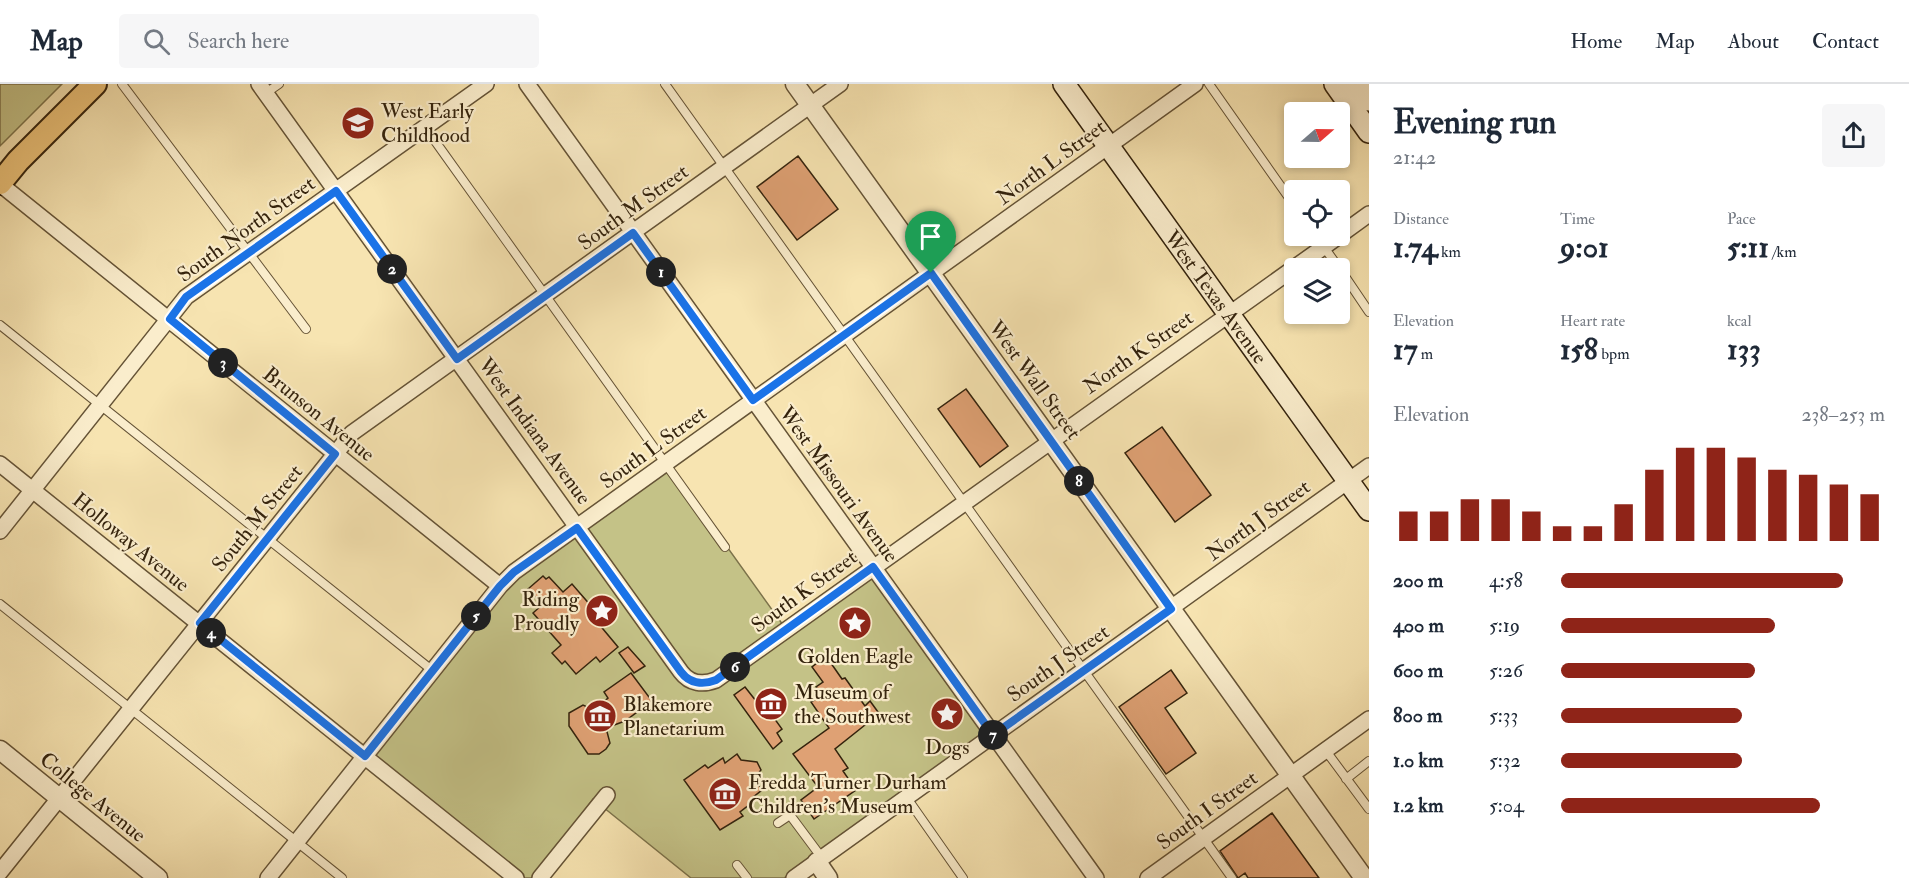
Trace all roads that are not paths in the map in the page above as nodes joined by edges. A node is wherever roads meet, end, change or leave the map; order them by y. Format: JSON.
{"nodes":[{"id":1,"x":95,"y":84,"type":"edge"},
{"id":2,"x":122,"y":84,"type":"edge"},
{"id":3,"x":279,"y":84,"type":"edge"},
{"id":4,"x":486,"y":84,"type":"edge"},
{"id":5,"x":527,"y":84,"type":"edge"},
{"id":6,"x":665,"y":84,"type":"edge"},
{"id":7,"x":795,"y":84,"type":"edge"},
{"id":8,"x":840,"y":84,"type":"edge"},
{"id":9,"x":1064,"y":84,"type":"edge"},
{"id":10,"x":1195,"y":84,"type":"edge"},
{"id":11,"x":1209,"y":84,"type":"edge"},
{"id":12,"x":1335,"y":84,"type":"edge"},
{"id":13,"x":1358,"y":84,"type":"edge"},
{"id":14,"x":262,"y":89,"type":"edge"},
{"id":15,"x":1369,"y":100,"type":"edge"},
{"id":16,"x":810,"y":105,"type":"junction"},
{"id":17,"x":425,"y":127,"type":"junction"},
{"id":18,"x":1369,"y":132,"type":"edge"},
{"id":19,"x":1108,"y":147,"type":"junction"},
{"id":20,"x":724,"y":167,"type":"junction"},
{"id":21,"x":0,"y":183,"type":"edge"},
{"id":22,"x":336,"y":191,"type":"junction"},
{"id":23,"x":1284,"y":191,"type":"edge"},
{"id":24,"x":1369,"y":214,"type":"edge"},
{"id":25,"x":1350,"y":227,"type":"edge"},
{"id":26,"x":633,"y":233,"type":"junction"},
{"id":27,"x":1314,"y":246,"type":"edge"},
{"id":28,"x":249,"y":252,"type":"junction"},
{"id":29,"x":931,"y":273,"type":"junction"},
{"id":30,"x":1350,"y":285,"type":"edge"},
{"id":31,"x":546,"y":295,"type":"junction"},
{"id":32,"x":1369,"y":312,"type":"edge"},
{"id":33,"x":1228,"y":314,"type":"junction"},
{"id":34,"x":170,"y":319,"type":"junction"},
{"id":35,"x":0,"y":325,"type":"edge"},
{"id":36,"x":306,"y":329,"type":"dead end"},
{"id":37,"x":844,"y":335,"type":"junction"},
{"id":38,"x":457,"y":359,"type":"junction"},
{"id":39,"x":753,"y":400,"type":"junction"},
{"id":40,"x":101,"y":405,"type":"junction"},
{"id":41,"x":1051,"y":440,"type":"junction"},
{"id":42,"x":335,"y":454,"type":"junction"},
{"id":43,"x":667,"y":463,"type":"junction"},
{"id":44,"x":0,"y":464,"type":"edge"},
{"id":45,"x":1369,"y":466,"type":"edge"},
{"id":46,"x":1348,"y":481,"type":"junction"},
{"id":47,"x":33,"y":490,"type":"junction"},
{"id":48,"x":963,"y":503,"type":"junction"},
{"id":49,"x":1369,"y":510,"type":"edge"},
{"id":50,"x":577,"y":528,"type":"junction"},
{"id":51,"x":0,"y":531,"type":"edge"},
{"id":52,"x":267,"y":539,"type":"junction"},
{"id":53,"x":725,"y":547,"type":"dead end"},
{"id":54,"x":873,"y":567,"type":"junction"},
{"id":55,"x":500,"y":586,"type":"junction"},
{"id":56,"x":0,"y":604,"type":"edge"},
{"id":57,"x":1171,"y":609,"type":"junction"},
{"id":58,"x":200,"y":623,"type":"junction"},
{"id":59,"x":1084,"y":670,"type":"junction"},
{"id":60,"x":433,"y":671,"type":"junction"},
{"id":61,"x":695,"y":682,"type":"joint"},
{"id":62,"x":131,"y":708,"type":"junction"},
{"id":63,"x":1369,"y":719,"type":"edge"},
{"id":64,"x":993,"y":735,"type":"junction"},
{"id":65,"x":0,"y":750,"type":"edge"},
{"id":66,"x":1326,"y":751,"type":"junction"},
{"id":67,"x":365,"y":756,"type":"junction"},
{"id":68,"x":1369,"y":761,"type":"edge"},
{"id":69,"x":1291,"y":776,"type":"junction"},
{"id":70,"x":1346,"y":779,"type":"junction"},
{"id":71,"x":607,"y":795,"type":"dead end"},
{"id":72,"x":59,"y":798,"type":"junction"},
{"id":73,"x":906,"y":798,"type":"junction"},
{"id":74,"x":1369,"y":809,"type":"edge"},
{"id":75,"x":778,"y":823,"type":"dead end"},
{"id":76,"x":1203,"y":838,"type":"junction"},
{"id":77,"x":296,"y":842,"type":"junction"},
{"id":78,"x":819,"y":860,"type":"junction"},
{"id":79,"x":737,"y":865,"type":"dead end"},
{"id":80,"x":0,"y":872,"type":"edge"},
{"id":81,"x":158,"y":878,"type":"edge"},
{"id":82,"x":268,"y":878,"type":"edge"},
{"id":83,"x":342,"y":878,"type":"edge"},
{"id":84,"x":516,"y":878,"type":"edge"},
{"id":85,"x":540,"y":878,"type":"edge"},
{"id":86,"x":747,"y":878,"type":"edge"},
{"id":87,"x":794,"y":878,"type":"edge"},
{"id":88,"x":828,"y":878,"type":"edge"},
{"id":89,"x":963,"y":878,"type":"edge"},
{"id":90,"x":1096,"y":878,"type":"edge"},
{"id":91,"x":1148,"y":878,"type":"edge"},
{"id":92,"x":1232,"y":878,"type":"edge"},
{"id":93,"x":1364,"y":878,"type":"edge"}],
"edges":[{"from":1,"to":21,"type":"main road"},
{"from":2,"to":28,"type":"lane"},
{"from":3,"to":14,"type":"lane"},
{"from":4,"to":17,"type":"street","name":"South North Street"},
{"from":5,"to":26,"type":"street","name":"West Missouri Avenue"},
{"from":6,"to":20,"type":"lane"},
{"from":7,"to":16,"type":"street","name":"West Wall Street"},
{"from":8,"to":16,"type":"street","name":"South M Street"},
{"from":9,"to":19,"type":"main road","name":"West Texas Avenue"},
{"from":10,"to":19,"type":"street","name":"North L Street"},
{"from":11,"to":23,"type":"lane"},
{"from":12,"to":18,"type":"main road"},
{"from":13,"to":15,"type":"main road"},
{"from":14,"to":22,"type":"street","name":"West Indiana Avenue"},
{"from":16,"to":20,"type":"street","name":"South M Street"},
{"from":16,"to":29,"type":"street","name":"West Wall Street"},
{"from":17,"to":22,"type":"street","name":"South North Street"},
{"from":17,"to":31,"type":"lane"},
{"from":19,"to":29,"type":"street","name":"North L Street"},
{"from":19,"to":33,"type":"main road","name":"West Texas Avenue"},
{"from":20,"to":26,"type":"street","name":"South M Street"},
{"from":20,"to":37,"type":"lane"},
{"from":21,"to":34,"type":"street","name":"Brunson Avenue"},
{"from":22,"to":28,"type":"street","name":"South North Street"},
{"from":22,"to":38,"type":"street","name":"West Indiana Avenue"},
{"from":24,"to":25,"type":"street","name":"North K Street"},
{"from":26,"to":31,"type":"street","name":"South M Street"},
{"from":26,"to":39,"type":"street","name":"West Missouri Avenue"},
{"from":27,"to":33,"type":"street","name":"North K Street"},
{"from":28,"to":34,"type":"street","name":"South North Street"},
{"from":28,"to":36,"type":"lane"},
{"from":29,"to":37,"type":"street","name":"South L Street"},
{"from":29,"to":41,"type":"street","name":"West Wall Street"},
{"from":30,"to":32,"type":"lane"},
{"from":31,"to":38,"type":"street","name":"South M Street"},
{"from":31,"to":43,"type":"lane"},
{"from":33,"to":41,"type":"street","name":"North K Street"},
{"from":33,"to":46,"type":"main road","name":"West Texas Avenue"},
{"from":34,"to":40,"type":"street","name":"South North Street"},
{"from":34,"to":42,"type":"street","name":"Brunson Avenue"},
{"from":35,"to":40,"type":"lane"},
{"from":37,"to":39,"type":"street","name":"South L Street"},
{"from":37,"to":48,"type":"lane"},
{"from":38,"to":42,"type":"street","name":"South M Street"},
{"from":38,"to":50,"type":"street","name":"West Indiana Avenue"},
{"from":39,"to":43,"type":"street","name":"South L Street"},
{"from":39,"to":54,"type":"street","name":"West Missouri Avenue"},
{"from":40,"to":47,"type":"street","name":"South North Street"},
{"from":40,"to":52,"type":"lane"},
{"from":41,"to":48,"type":"street","name":"South K Street"},
{"from":41,"to":57,"type":"street","name":"West Wall Street"},
{"from":42,"to":52,"type":"street","name":"South M Street"},
{"from":42,"to":55,"type":"street","name":"Brunson Avenue"},
{"from":43,"to":50,"type":"street","name":"South L Street"},
{"from":43,"to":53,"type":"lane"},
{"from":44,"to":47,"type":"street","name":"Holloway Avenue"},
{"from":45,"to":46,"type":"street","name":"North J Street"},
{"from":46,"to":49,"type":"main road","name":"West Texas Avenue"},
{"from":46,"to":57,"type":"street","name":"North J Street"},
{"from":47,"to":51,"type":"street","name":"South North Street"},
{"from":47,"to":58,"type":"street","name":"Holloway Avenue"},
{"from":48,"to":54,"type":"street","name":"South K Street"},
{"from":48,"to":59,"type":"lane"},
{"from":50,"to":55,"type":"street","name":"South L Street"},
{"from":50,"to":61,"type":"street","name":"West Indiana Avenue"},
{"from":52,"to":58,"type":"street","name":"South M Street"},
{"from":52,"to":60,"type":"lane"},
{"from":54,"to":61,"type":"street","name":"South K Street"},
{"from":54,"to":64,"type":"street","name":"West Missouri Avenue"},
{"from":55,"to":60,"type":"street","name":"South L Street"},
{"from":56,"to":62,"type":"lane"},
{"from":57,"to":59,"type":"street","name":"South J Street"},
{"from":57,"to":69,"type":"street","name":"West Wall Street"},
{"from":58,"to":62,"type":"street","name":"South M Street"},
{"from":58,"to":67,"type":"street","name":"Holloway Avenue"},
{"from":59,"to":64,"type":"street","name":"South J Street"},
{"from":59,"to":76,"type":"lane"},
{"from":60,"to":67,"type":"street","name":"South L Street"},
{"from":62,"to":72,"type":"street","name":"South M Street"},
{"from":62,"to":77,"type":"lane"},
{"from":63,"to":66,"type":"street","name":"South I Street"},
{"from":64,"to":73,"type":"street","name":"South J Street"},
{"from":64,"to":90,"type":"street","name":"West Missouri Avenue"},
{"from":65,"to":72,"type":"street","name":"College Avenue"},
{"from":66,"to":69,"type":"street","name":"South I Street"},
{"from":66,"to":70,"type":"lane"},
{"from":67,"to":77,"type":"street","name":"South L Street"},
{"from":67,"to":84,"type":"street","name":"Holloway Avenue"},
{"from":68,"to":70,"type":"lane"},
{"from":69,"to":76,"type":"street","name":"South I Street"},
{"from":69,"to":93,"type":"street","name":"West Wall Street"},
{"from":70,"to":74,"type":"lane"},
{"from":71,"to":85,"type":"street"},
{"from":72,"to":80,"type":"street","name":"South M Street"},
{"from":72,"to":81,"type":"street","name":"College Avenue"},
{"from":73,"to":78,"type":"street","name":"South J Street"},
{"from":73,"to":89,"type":"lane"},
{"from":75,"to":78,"type":"lane"},
{"from":76,"to":91,"type":"street","name":"South I Street"},
{"from":76,"to":92,"type":"lane"},
{"from":77,"to":82,"type":"street","name":"South L Street"},
{"from":77,"to":83,"type":"lane"},
{"from":78,"to":87,"type":"street","name":"South J Street"},
{"from":78,"to":88,"type":"street"},
{"from":79,"to":86,"type":"lane"}]}
